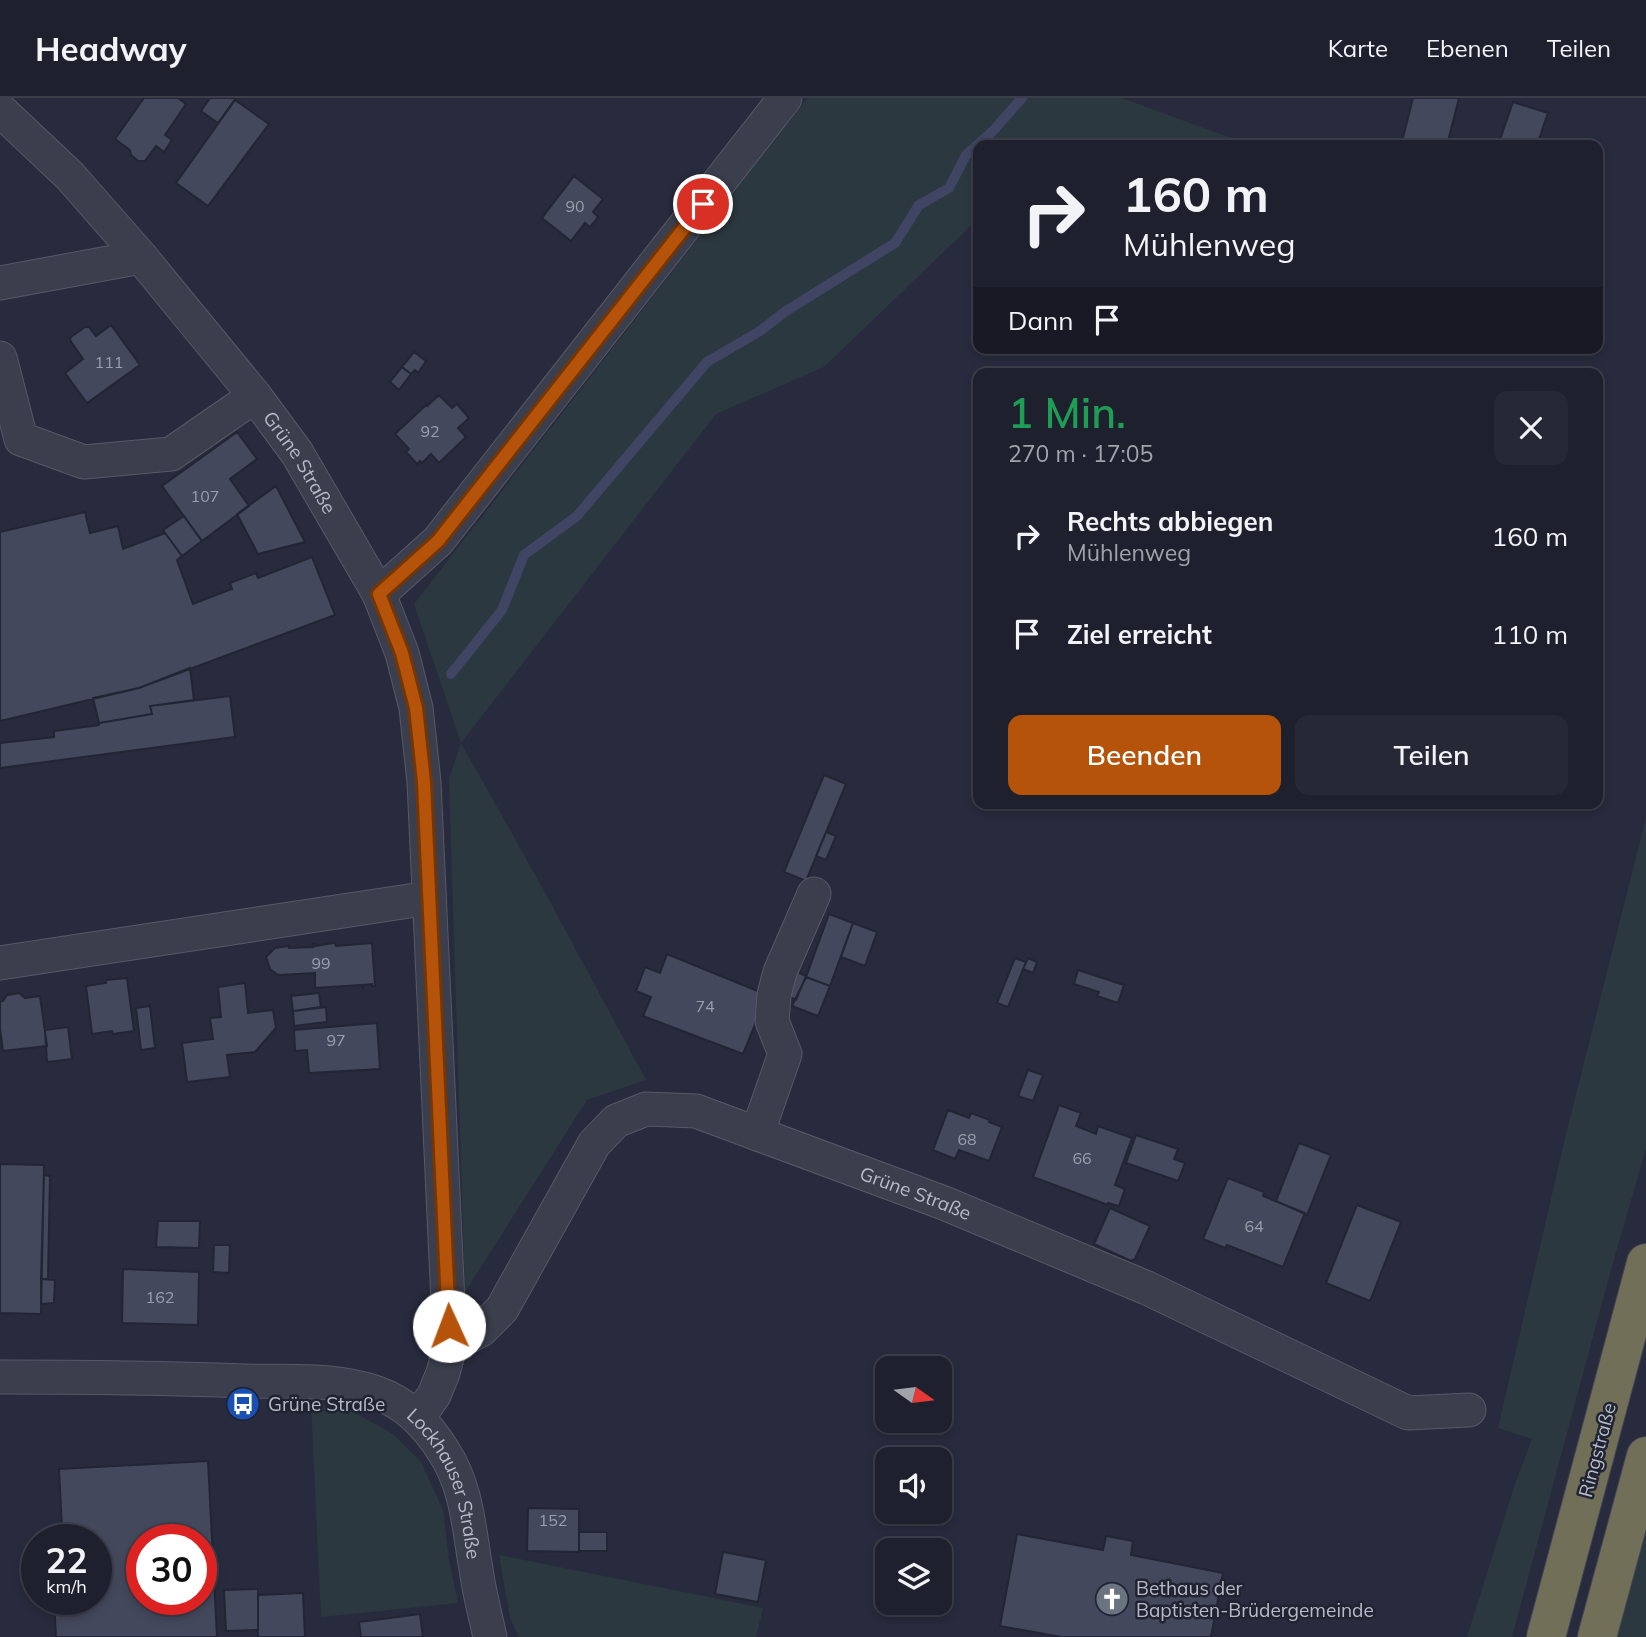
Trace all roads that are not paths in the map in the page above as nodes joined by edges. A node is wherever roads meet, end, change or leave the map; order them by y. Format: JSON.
{"nodes":[{"id":1,"x":786,"y":98,"type":"edge"},
{"id":2,"x":0,"y":110,"type":"edge"},
{"id":3,"x":141,"y":257,"type":"junction"},
{"id":4,"x":0,"y":283,"type":"edge"},
{"id":5,"x":0,"y":358,"type":"edge"},
{"id":6,"x":255,"y":396,"type":"junction"},
{"id":7,"x":379,"y":594,"type":"junction"},
{"id":8,"x":814,"y":894,"type":"dead end"},
{"id":9,"x":429,"y":898,"type":"junction"},
{"id":10,"x":0,"y":963,"type":"edge"},
{"id":11,"x":757,"y":1134,"type":"junction"},
{"id":12,"x":1646,"y":1263,"type":"edge"},
{"id":13,"x":450,"y":1346,"type":"junction"},
{"id":14,"x":0,"y":1377,"type":"edge"},
{"id":15,"x":1469,"y":1410,"type":"dead end"},
{"id":16,"x":418,"y":1418,"type":"junction"},
{"id":17,"x":1646,"y":1457,"type":"edge"},
{"id":18,"x":490,"y":1637,"type":"edge"},
{"id":19,"x":1546,"y":1637,"type":"edge"},
{"id":20,"x":1597,"y":1637,"type":"edge"}],
"edges":[{"from":1,"to":7,"type":"street"},
{"from":2,"to":3,"type":"street","name":"Grüne Straße"},
{"from":3,"to":4,"type":"street"},
{"from":3,"to":6,"type":"street","name":"Grüne Straße"},
{"from":5,"to":6,"type":"street"},
{"from":6,"to":7,"type":"street","name":"Grüne Straße"},
{"from":7,"to":9,"type":"street","name":"Grüne Straße"},
{"from":8,"to":11,"type":"street"},
{"from":9,"to":10,"type":"street"},
{"from":9,"to":13,"type":"street","name":"Grüne Straße"},
{"from":11,"to":13,"type":"street","name":"Grüne Straße"},
{"from":11,"to":15,"type":"street","name":"Grüne Straße"},
{"from":12,"to":19,"type":"highway","name":"Ringstraße"},
{"from":13,"to":16,"type":"street","name":"Grüne Straße"},
{"from":14,"to":16,"type":"street","name":"Lockhauser Straße"},
{"from":16,"to":18,"type":"street","name":"Lockhauser Straße"},
{"from":17,"to":20,"type":"highway"}]}
